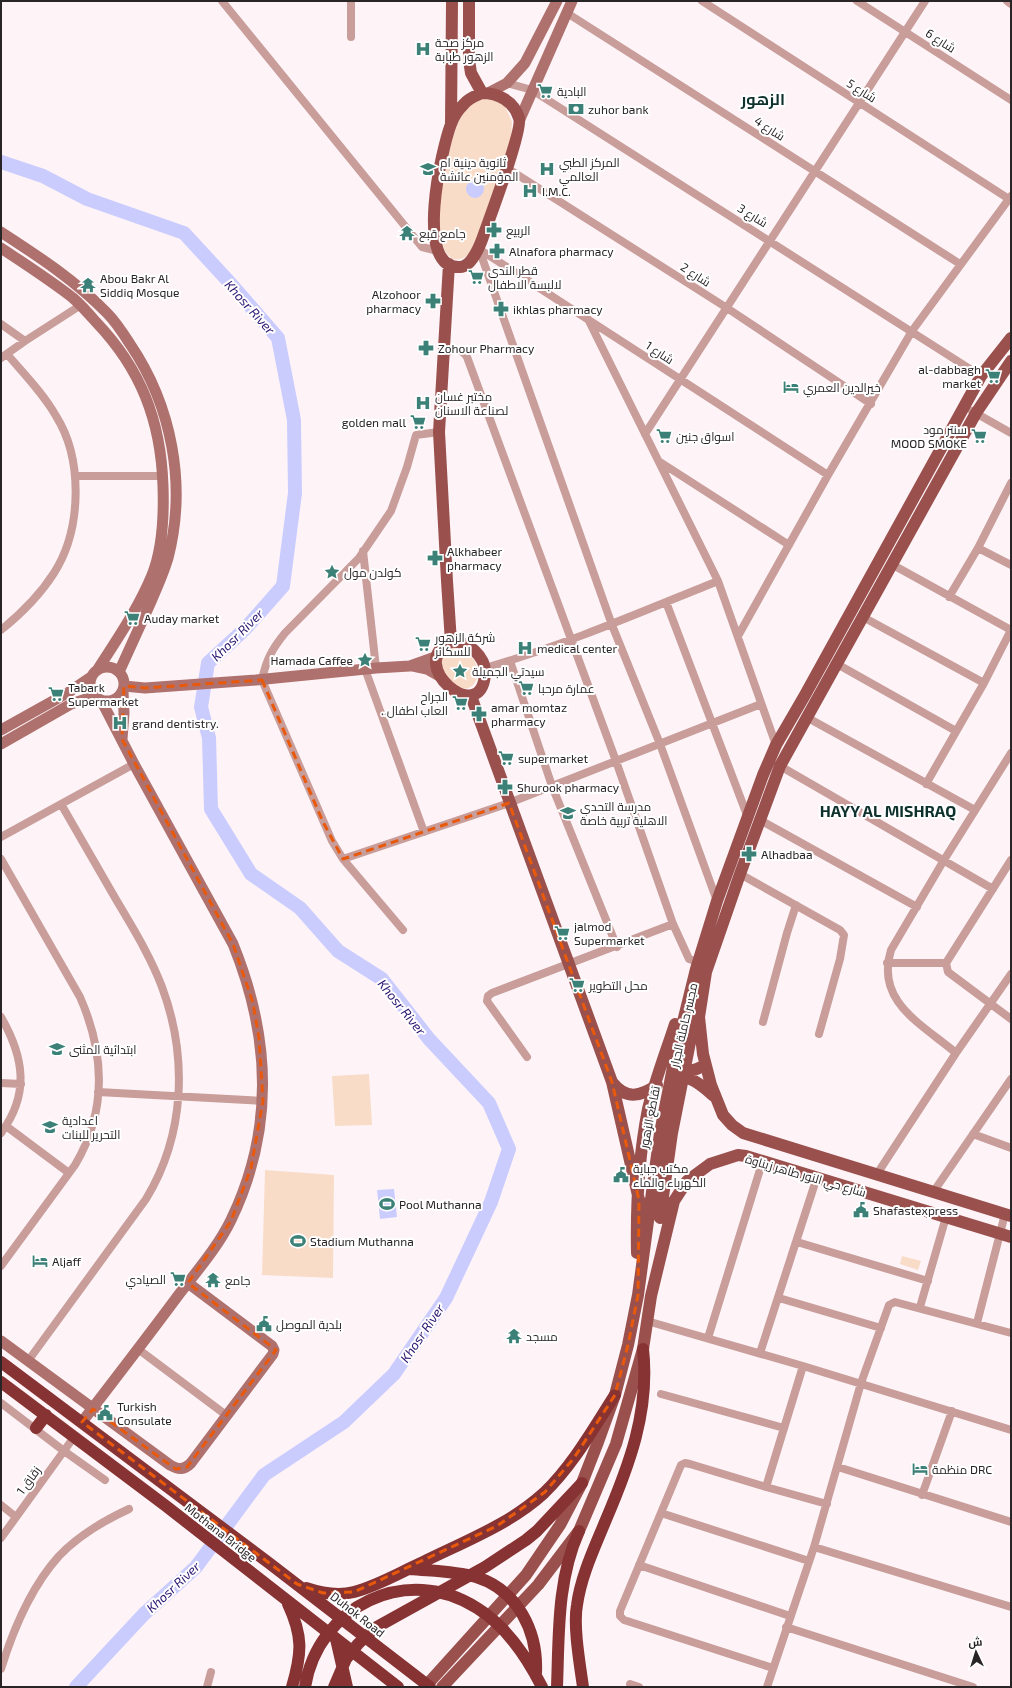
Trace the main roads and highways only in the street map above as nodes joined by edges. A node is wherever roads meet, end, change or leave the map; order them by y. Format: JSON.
{"nodes":[{"id":1,"x":452,"y":1,"type":"edge"},
{"id":2,"x":469,"y":1,"type":"edge"},
{"id":3,"x":485,"y":93,"type":"junction"},
{"id":4,"x":451,"y":124,"type":"junction"},
{"id":5,"x":449,"y":264,"type":"junction"},
{"id":6,"x":1011,"y":338,"type":"edge"},
{"id":7,"x":1010,"y":365,"type":"edge"},
{"id":8,"x":971,"y":410,"type":"junction"},
{"id":9,"x":452,"y":642,"type":"junction"},
{"id":10,"x":471,"y":696,"type":"junction"},
{"id":11,"x":700,"y":967,"type":"junction"},
{"id":12,"x":683,"y":1043,"type":"junction"},
{"id":13,"x":664,"y":1056,"type":"junction"},
{"id":14,"x":705,"y":1064,"type":"junction"},
{"id":15,"x":612,"y":1082,"type":"junction"},
{"id":16,"x":654,"y":1087,"type":"junction"},
{"id":17,"x":714,"y":1096,"type":"junction"},
{"id":18,"x":639,"y":1200,"type":"junction"},
{"id":19,"x":674,"y":1201,"type":"junction"},
{"id":20,"x":1008,"y":1215,"type":"edge"},
{"id":21,"x":637,"y":1224,"type":"junction"},
{"id":22,"x":667,"y":1224,"type":"junction"},
{"id":23,"x":1005,"y":1235,"type":"edge"},
{"id":24,"x":638,"y":1295,"type":"junction"},
{"id":25,"x":651,"y":1296,"type":"junction"},
{"id":26,"x":644,"y":1349,"type":"junction"},
{"id":27,"x":1,"y":1362,"type":"edge"},
{"id":28,"x":1,"y":1382,"type":"edge"},
{"id":29,"x":615,"y":1395,"type":"junction"},
{"id":30,"x":46,"y":1415,"type":"junction"},
{"id":31,"x":36,"y":1428,"type":"road end"},
{"id":32,"x":582,"y":1483,"type":"junction"},
{"id":33,"x":579,"y":1532,"type":"junction"},
{"id":34,"x":269,"y":1563,"type":"joint"},
{"id":35,"x":408,"y":1568,"type":"junction"},
{"id":36,"x":297,"y":1584,"type":"junction"},
{"id":37,"x":286,"y":1601,"type":"junction"},
{"id":38,"x":336,"y":1639,"type":"junction"},
{"id":39,"x":292,"y":1687,"type":"edge"},
{"id":40,"x":305,"y":1687,"type":"edge"},
{"id":41,"x":334,"y":1687,"type":"edge"},
{"id":42,"x":347,"y":1687,"type":"edge"},
{"id":43,"x":398,"y":1687,"type":"edge"},
{"id":44,"x":425,"y":1687,"type":"edge"},
{"id":45,"x":430,"y":1687,"type":"edge"},
{"id":46,"x":442,"y":1687,"type":"edge"},
{"id":47,"x":534,"y":1687,"type":"edge"},
{"id":48,"x":542,"y":1687,"type":"edge"},
{"id":49,"x":557,"y":1687,"type":"edge"},
{"id":50,"x":583,"y":1687,"type":"edge"}],
"edges":[{"from":1,"to":4,"type":"main road"},
{"from":2,"to":3,"type":"main road"},
{"from":3,"to":4,"type":"main road"},
{"from":3,"to":5,"type":"main road"},
{"from":4,"to":5,"type":"main road"},
{"from":5,"to":9,"type":"main road"},
{"from":6,"to":8,"type":"main road"},
{"from":7,"to":8,"type":"main road"},
{"from":8,"to":11,"type":"main road"},
{"from":8,"to":11,"type":"main road"},
{"from":9,"to":10,"type":"main road"},
{"from":9,"to":10,"type":"main road"},
{"from":10,"to":15,"type":"main road"},
{"from":11,"to":12,"type":"main road","name":"مجسر حاملة الجرار"},
{"from":11,"to":13,"type":"main road","name":"تقاطع الزهور"},
{"from":11,"to":14,"type":"main road"},
{"from":12,"to":24,"type":"main road","name":"مجسر حاملة الجرار"},
{"from":12,"to":25,"type":"main road","name":"مجسر حاملة الجرار"},
{"from":13,"to":14,"type":"main road"},
{"from":13,"to":16,"type":"main road","name":"تقاطع الزهور"},
{"from":14,"to":17,"type":"main road"},
{"from":15,"to":16,"type":"main road"},
{"from":15,"to":18,"type":"main road"},
{"from":16,"to":17,"type":"main road"},
{"from":16,"to":18,"type":"main road","name":"تقاطع الزهور"},
{"from":17,"to":20,"type":"main road","name":"شارع حي النور طاهر زيناوة"},
{"from":18,"to":19,"type":"main road"},
{"from":18,"to":21,"type":"main road","name":"تقاطع الزهور"},
{"from":19,"to":22,"type":"main road"},
{"from":19,"to":23,"type":"main road","name":"شارع حي النور طاهر زيناوة"},
{"from":21,"to":22,"type":"main road"},
{"from":21,"to":24,"type":"main road","name":"تقاطع الزهور"},
{"from":22,"to":25,"type":"main road"},
{"from":24,"to":29,"type":"main road"},
{"from":25,"to":26,"type":"main road"},
{"from":26,"to":33,"type":"main road"},
{"from":26,"to":50,"type":"highway"},
{"from":27,"to":34,"type":"highway","name":"Mothana Bridge"},
{"from":28,"to":30,"type":"highway","name":"Mothana Bridge"},
{"from":29,"to":32,"type":"main road"},
{"from":29,"to":35,"type":"highway"},
{"from":30,"to":31,"type":"highway"},
{"from":30,"to":37,"type":"highway","name":"Mothana Bridge"},
{"from":32,"to":41,"type":"highway"},
{"from":32,"to":44,"type":"main road"},
{"from":33,"to":46,"type":"main road"},
{"from":33,"to":49,"type":"highway"},
{"from":34,"to":36,"type":"highway","name":"Duhok Road"},
{"from":35,"to":36,"type":"highway"},
{"from":35,"to":47,"type":"highway"},
{"from":36,"to":45,"type":"highway","name":"Duhok Road"},
{"from":37,"to":38,"type":"highway"},
{"from":37,"to":39,"type":"highway"},
{"from":38,"to":42,"type":"highway"},
{"from":38,"to":43,"type":"highway"},
{"from":40,"to":48,"type":"highway"}]}
